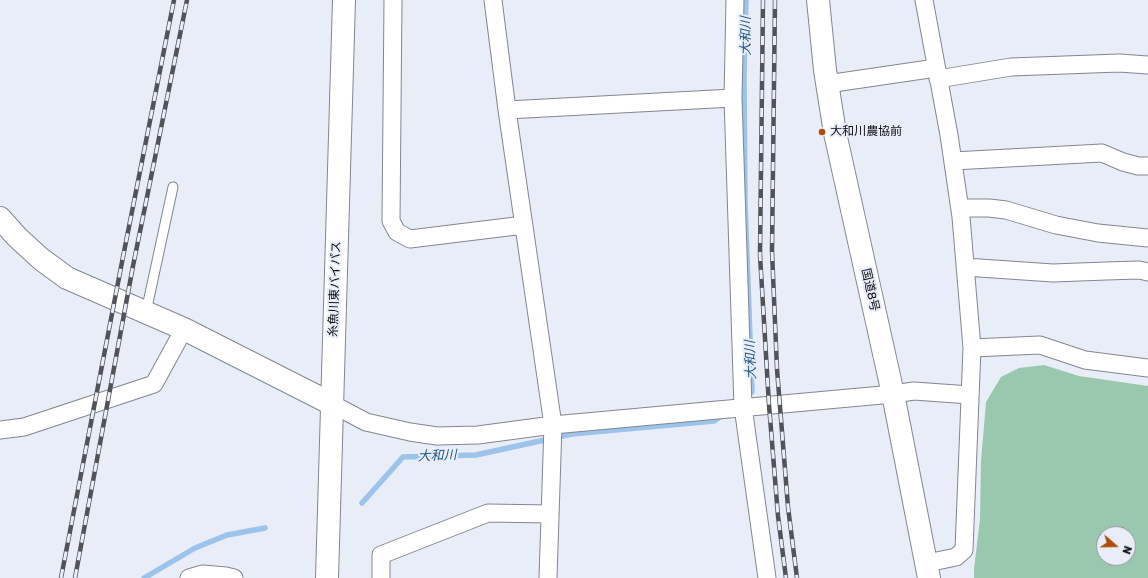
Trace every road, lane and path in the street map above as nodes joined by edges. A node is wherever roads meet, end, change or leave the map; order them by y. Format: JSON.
{"nodes":[{"id":1,"x":344,"y":0,"type":"edge"},
{"id":2,"x":392,"y":0,"type":"edge"},
{"id":3,"x":493,"y":0,"type":"edge"},
{"id":4,"x":735,"y":0,"type":"edge"},
{"id":5,"x":818,"y":0,"type":"edge"},
{"id":6,"x":924,"y":0,"type":"edge"},
{"id":7,"x":1148,"y":66,"type":"edge"},
{"id":8,"x":937,"y":74,"type":"junction"},
{"id":9,"x":827,"y":84,"type":"junction"},
{"id":10,"x":733,"y":98,"type":"junction"},
{"id":11,"x":507,"y":110,"type":"junction"},
{"id":12,"x":953,"y":161,"type":"junction"},
{"id":13,"x":1148,"y":166,"type":"edge"},
{"id":14,"x":172,"y":187,"type":"dead end"},
{"id":15,"x":960,"y":208,"type":"junction"},
{"id":16,"x":0,"y":218,"type":"edge"},
{"id":17,"x":524,"y":225,"type":"junction"},
{"id":18,"x":1148,"y":238,"type":"edge"},
{"id":19,"x":965,"y":267,"type":"junction"},
{"id":20,"x":1148,"y":272,"type":"edge"},
{"id":21,"x":146,"y":312,"type":"junction"},
{"id":22,"x":184,"y":329,"type":"junction"},
{"id":23,"x":972,"y":348,"type":"junction"},
{"id":24,"x":1148,"y":368,"type":"edge"},
{"id":25,"x":893,"y":394,"type":"junction"},
{"id":26,"x":970,"y":395,"type":"junction"},
{"id":27,"x":332,"y":404,"type":"junction"},
{"id":28,"x":743,"y":407,"type":"junction"},
{"id":29,"x":553,"y":425,"type":"junction"},
{"id":30,"x":0,"y":430,"type":"edge"},
{"id":31,"x":550,"y":514,"type":"junction"},
{"id":32,"x":928,"y":571,"type":"edge"},
{"id":33,"x":190,"y":578,"type":"edge"},
{"id":34,"x":234,"y":578,"type":"edge"},
{"id":35,"x":327,"y":578,"type":"edge"},
{"id":36,"x":381,"y":578,"type":"edge"},
{"id":37,"x":548,"y":578,"type":"edge"},
{"id":38,"x":767,"y":578,"type":"edge"}],
"edges":[{"from":1,"to":27,"type":"main road","name":"糸魚川東バイパス"},
{"from":2,"to":17,"type":"street"},
{"from":3,"to":11,"type":"street"},
{"from":4,"to":10,"type":"street"},
{"from":5,"to":9,"type":"main road","name":"国道8号"},
{"from":6,"to":8,"type":"street"},
{"from":7,"to":8,"type":"street"},
{"from":8,"to":9,"type":"street"},
{"from":8,"to":12,"type":"street"},
{"from":9,"to":25,"type":"main road","name":"国道8号"},
{"from":10,"to":11,"type":"street"},
{"from":10,"to":28,"type":"street"},
{"from":11,"to":17,"type":"street"},
{"from":12,"to":13,"type":"street"},
{"from":12,"to":15,"type":"street"},
{"from":14,"to":21,"type":"lane"},
{"from":15,"to":18,"type":"street"},
{"from":15,"to":19,"type":"street"},
{"from":16,"to":21,"type":"main road"},
{"from":17,"to":29,"type":"street"},
{"from":19,"to":20,"type":"street"},
{"from":19,"to":23,"type":"street"},
{"from":21,"to":22,"type":"main road"},
{"from":22,"to":27,"type":"main road"},
{"from":22,"to":30,"type":"street"},
{"from":23,"to":24,"type":"street"},
{"from":23,"to":26,"type":"street"},
{"from":25,"to":26,"type":"street"},
{"from":25,"to":28,"type":"street"},
{"from":25,"to":32,"type":"main road","name":"国道8号"},
{"from":26,"to":32,"type":"street"},
{"from":27,"to":29,"type":"street"},
{"from":27,"to":35,"type":"main road","name":"糸魚川東バイパス"},
{"from":28,"to":29,"type":"street"},
{"from":28,"to":38,"type":"street"},
{"from":29,"to":31,"type":"street"},
{"from":31,"to":36,"type":"street"},
{"from":31,"to":37,"type":"street"},
{"from":33,"to":34,"type":"street"}]}
